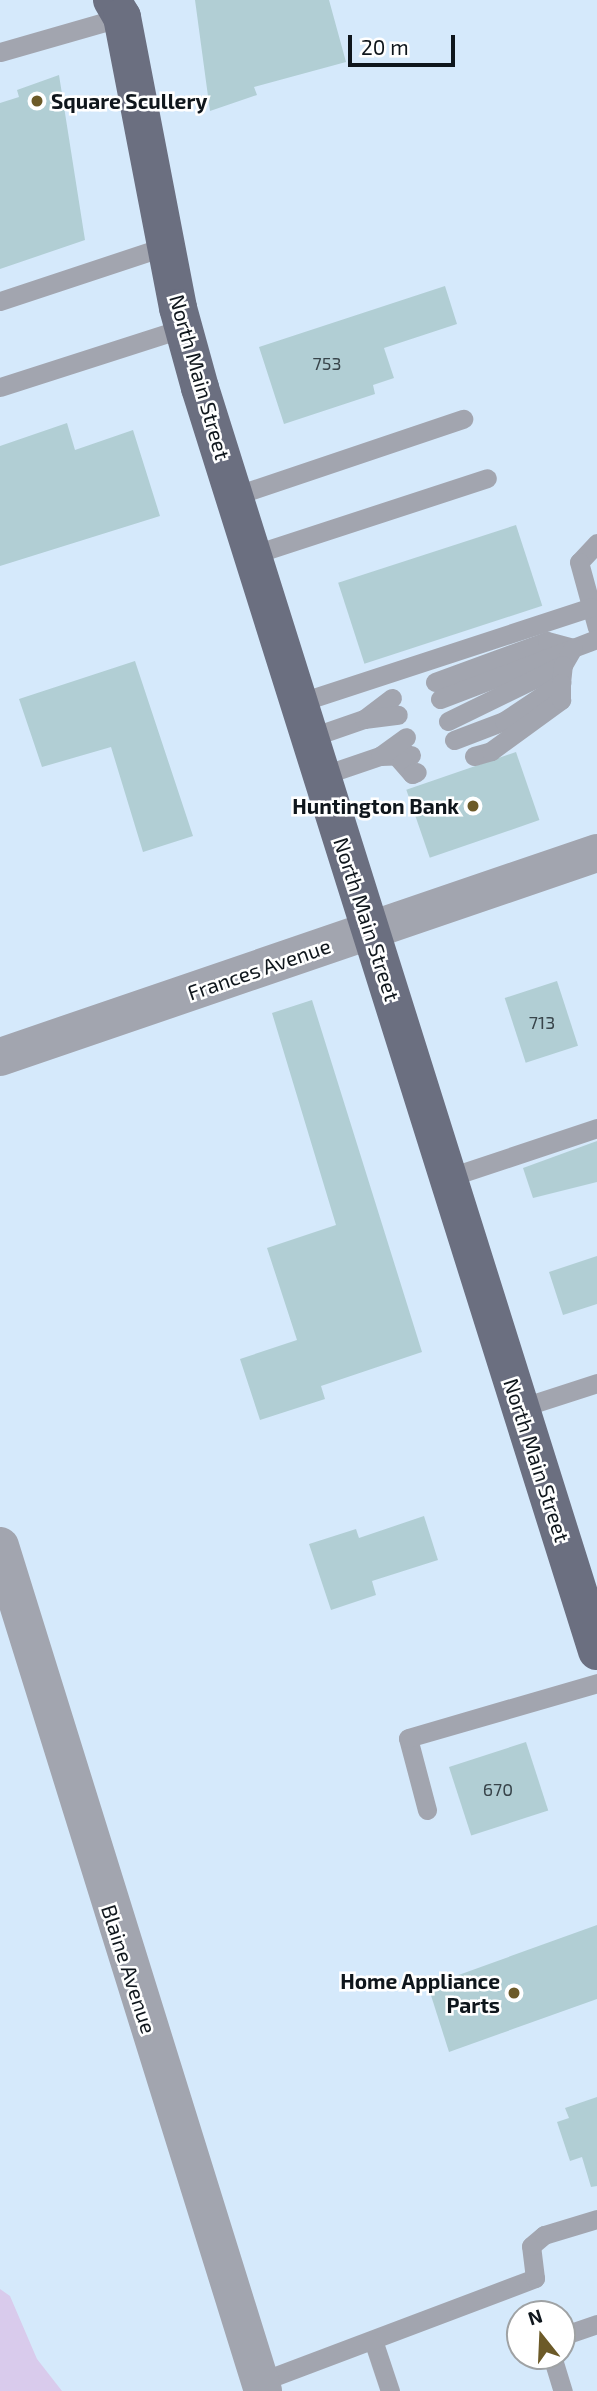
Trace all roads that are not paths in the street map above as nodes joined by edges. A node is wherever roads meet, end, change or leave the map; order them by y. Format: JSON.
{"nodes":[{"id":1,"x":120,"y":6,"type":"edge"},
{"id":2,"x":0,"y":52,"type":"edge"},
{"id":3,"x":166,"y":246,"type":"junction"},
{"id":4,"x":0,"y":301,"type":"edge"},
{"id":5,"x":184,"y":328,"type":"junction"},
{"id":6,"x":0,"y":387,"type":"edge"},
{"id":7,"x":463,"y":419,"type":"dead end"},
{"id":8,"x":487,"y":478,"type":"dead end"},
{"id":9,"x":234,"y":496,"type":"junction"},
{"id":10,"x":597,"y":543,"type":"edge"},
{"id":11,"x":252,"y":555,"type":"junction"},
{"id":12,"x":591,"y":607,"type":"junction"},
{"id":13,"x":597,"y":628,"type":"edge"},
{"id":14,"x":597,"y":639,"type":"edge"},
{"id":15,"x":566,"y":665,"type":"junction"},
{"id":16,"x":438,"y":690,"type":"dead end"},
{"id":17,"x":395,"y":706,"type":"dead end"},
{"id":18,"x":304,"y":720,"type":"junction"},
{"id":19,"x":451,"y":731,"type":"dead end"},
{"id":20,"x":403,"y":756,"type":"dead end"},
{"id":21,"x":474,"y":756,"type":"dead end"},
{"id":22,"x":321,"y":776,"type":"junction"},
{"id":23,"x":597,"y":853,"type":"edge"},
{"id":24,"x":372,"y":929,"type":"junction"},
{"id":25,"x":0,"y":1058,"type":"edge"},
{"id":26,"x":597,"y":1128,"type":"edge"},
{"id":27,"x":447,"y":1178,"type":"junction"},
{"id":28,"x":597,"y":1383,"type":"edge"},
{"id":29,"x":520,"y":1408,"type":"junction"},
{"id":30,"x":0,"y":1546,"type":"edge"},
{"id":31,"x":593,"y":1626,"type":"edge"},
{"id":32,"x":597,"y":1683,"type":"edge"},
{"id":33,"x":427,"y":1810,"type":"dead end"},
{"id":34,"x":597,"y":2219,"type":"edge"},
{"id":35,"x":597,"y":2324,"type":"edge"},
{"id":36,"x":576,"y":2331,"type":"edge"},
{"id":37,"x":373,"y":2340,"type":"junction"},
{"id":38,"x":556,"y":2370,"type":"edge"},
{"id":39,"x":262,"y":2386,"type":"edge"},
{"id":40,"x":390,"y":2391,"type":"edge"},
{"id":41,"x":562,"y":2391,"type":"edge"}],
"edges":[{"from":1,"to":2,"type":"lane"},
{"from":1,"to":3,"type":"main road","name":"North Main Street"},
{"from":3,"to":4,"type":"lane"},
{"from":3,"to":5,"type":"main road","name":"North Main Street"},
{"from":5,"to":6,"type":"lane"},
{"from":5,"to":9,"type":"main road","name":"North Main Street"},
{"from":7,"to":9,"type":"lane"},
{"from":8,"to":11,"type":"lane"},
{"from":9,"to":11,"type":"main road","name":"North Main Street"},
{"from":10,"to":12,"type":"lane"},
{"from":11,"to":18,"type":"main road","name":"North Main Street"},
{"from":12,"to":13,"type":"lane"},
{"from":12,"to":18,"type":"lane"},
{"from":14,"to":15,"type":"lane"},
{"from":15,"to":16,"type":"lane"},
{"from":15,"to":19,"type":"lane"},
{"from":15,"to":21,"type":"lane"},
{"from":17,"to":18,"type":"lane"},
{"from":18,"to":22,"type":"main road","name":"North Main Street"},
{"from":20,"to":22,"type":"lane"},
{"from":22,"to":24,"type":"main road","name":"North Main Street"},
{"from":23,"to":24,"type":"street","name":"Frances Avenue"},
{"from":24,"to":25,"type":"street","name":"Frances Avenue"},
{"from":24,"to":27,"type":"main road","name":"North Main Street"},
{"from":26,"to":27,"type":"lane"},
{"from":27,"to":29,"type":"main road","name":"North Main Street"},
{"from":28,"to":29,"type":"lane"},
{"from":29,"to":31,"type":"main road","name":"North Main Street"},
{"from":30,"to":39,"type":"street","name":"Blaine Avenue"},
{"from":32,"to":33,"type":"lane"},
{"from":34,"to":37,"type":"lane"},
{"from":35,"to":36,"type":"lane"},
{"from":37,"to":39,"type":"lane"},
{"from":37,"to":40,"type":"lane"},
{"from":38,"to":41,"type":"lane"}]}
